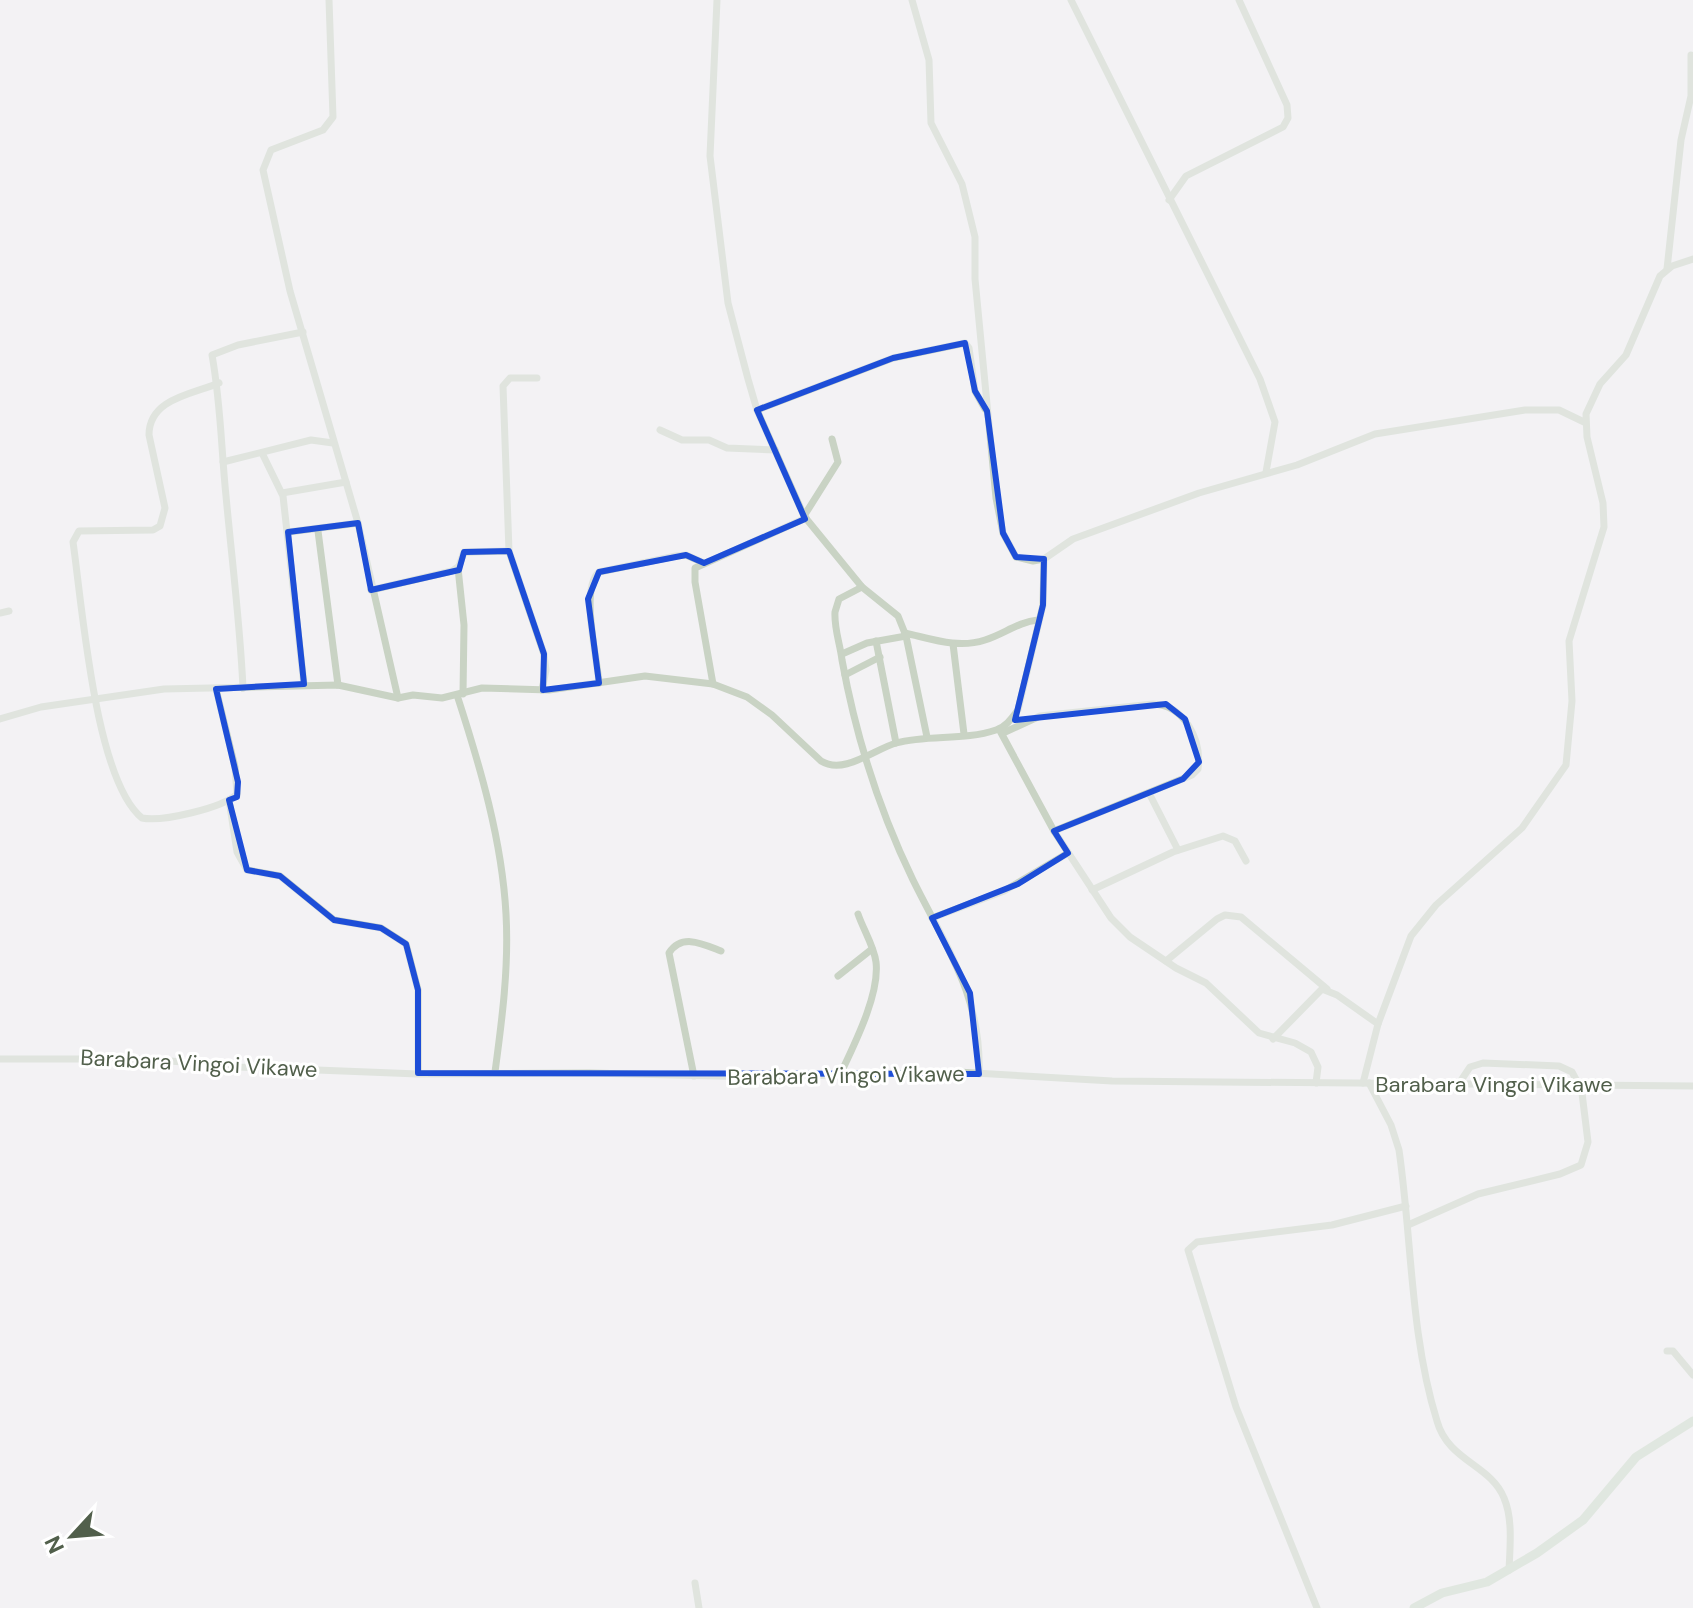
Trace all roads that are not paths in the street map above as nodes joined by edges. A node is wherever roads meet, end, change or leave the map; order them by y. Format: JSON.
{"nodes":[{"id":1,"x":329,"y":0,"type":"edge"},
{"id":2,"x":717,"y":0,"type":"edge"},
{"id":3,"x":912,"y":0,"type":"edge"},
{"id":4,"x":1071,"y":0,"type":"edge"},
{"id":5,"x":1239,"y":0,"type":"edge"},
{"id":6,"x":1691,"y":55,"type":"edge"},
{"id":7,"x":1169,"y":200,"type":"junction"},
{"id":8,"x":1693,"y":259,"type":"edge"},
{"id":9,"x":1667,"y":269,"type":"junction"},
{"id":10,"x":303,"y":332,"type":"junction"},
{"id":11,"x":537,"y":378,"type":"dead end"},
{"id":12,"x":219,"y":383,"type":"junction"},
{"id":13,"x":757,"y":410,"type":"junction"},
{"id":14,"x":987,"y":411,"type":"junction"},
{"id":15,"x":1584,"y":422,"type":"junction"},
{"id":16,"x":660,"y":430,"type":"dead end"},
{"id":17,"x":832,"y":439,"type":"dead end"},
{"id":18,"x":333,"y":443,"type":"junction"},
{"id":19,"x":775,"y":450,"type":"junction"},
{"id":20,"x":262,"y":453,"type":"junction"},
{"id":21,"x":223,"y":462,"type":"junction"},
{"id":22,"x":1266,"y":472,"type":"junction"},
{"id":23,"x":346,"y":482,"type":"junction"},
{"id":24,"x":282,"y":493,"type":"junction"},
{"id":25,"x":805,"y":517,"type":"junction"},
{"id":26,"x":358,"y":523,"type":"junction"},
{"id":27,"x":318,"y":531,"type":"junction"},
{"id":28,"x":288,"y":532,"type":"junction"},
{"id":29,"x":509,"y":551,"type":"junction"},
{"id":30,"x":1044,"y":559,"type":"junction"},
{"id":31,"x":704,"y":563,"type":"junction"},
{"id":32,"x":458,"y":568,"type":"junction"},
{"id":33,"x":862,"y":587,"type":"junction"},
{"id":34,"x":371,"y":590,"type":"junction"},
{"id":35,"x":1038,"y":620,"type":"junction"},
{"id":36,"x":906,"y":634,"type":"junction"},
{"id":37,"x":876,"y":641,"type":"junction"},
{"id":38,"x":953,"y":644,"type":"junction"},
{"id":39,"x":842,"y":654,"type":"junction"},
{"id":40,"x":880,"y":657,"type":"junction"},
{"id":41,"x":845,"y":675,"type":"junction"},
{"id":42,"x":599,"y":683,"type":"junction"},
{"id":43,"x":713,"y":684,"type":"junction"},
{"id":44,"x":304,"y":685,"type":"junction"},
{"id":45,"x":338,"y":685,"type":"junction"},
{"id":46,"x":243,"y":688,"type":"junction"},
{"id":47,"x":216,"y":689,"type":"junction"},
{"id":48,"x":542,"y":690,"type":"junction"},
{"id":49,"x":460,"y":694,"type":"junction"},
{"id":50,"x":95,"y":698,"type":"junction"},
{"id":51,"x":398,"y":698,"type":"junction"},
{"id":52,"x":0,"y":719,"type":"edge"},
{"id":53,"x":1001,"y":731,"type":"junction"},
{"id":54,"x":964,"y":734,"type":"junction"},
{"id":55,"x":927,"y":737,"type":"junction"},
{"id":56,"x":896,"y":743,"type":"junction"},
{"id":57,"x":864,"y":756,"type":"junction"},
{"id":58,"x":1149,"y":793,"type":"junction"},
{"id":59,"x":229,"y":800,"type":"junction"},
{"id":60,"x":1054,"y":831,"type":"junction"},
{"id":61,"x":1178,"y":850,"type":"junction"},
{"id":62,"x":1068,"y":853,"type":"junction"},
{"id":63,"x":1246,"y":861,"type":"dead end"},
{"id":64,"x":1092,"y":890,"type":"junction"},
{"id":65,"x":858,"y":914,"type":"dead end"},
{"id":66,"x":932,"y":918,"type":"junction"},
{"id":67,"x":872,"y":949,"type":"junction"},
{"id":68,"x":721,"y":951,"type":"dead end"},
{"id":69,"x":1166,"y":961,"type":"junction"},
{"id":70,"x":838,"y":976,"type":"dead end"},
{"id":71,"x":1327,"y":989,"type":"junction"},
{"id":72,"x":1378,"y":1024,"type":"junction"},
{"id":73,"x":1273,"y":1039,"type":"junction"},
{"id":74,"x":0,"y":1059,"type":"edge"},
{"id":75,"x":495,"y":1072,"type":"junction"},
{"id":76,"x":418,"y":1073,"type":"junction"},
{"id":77,"x":979,"y":1074,"type":"junction"},
{"id":78,"x":694,"y":1076,"type":"junction"},
{"id":79,"x":839,"y":1077,"type":"junction"},
{"id":80,"x":1460,"y":1082,"type":"junction"},
{"id":81,"x":1316,"y":1083,"type":"junction"},
{"id":82,"x":1366,"y":1083,"type":"junction"},
{"id":83,"x":1580,"y":1085,"type":"junction"},
{"id":84,"x":1693,"y":1086,"type":"edge"},
{"id":85,"x":1406,"y":1206,"type":"junction"},
{"id":86,"x":1408,"y":1225,"type":"junction"},
{"id":87,"x":1667,"y":1351,"type":"dead end"},
{"id":88,"x":1693,"y":1375,"type":"edge"},
{"id":89,"x":1693,"y":1421,"type":"edge"},
{"id":90,"x":1509,"y":1570,"type":"junction"},
{"id":91,"x":695,"y":1583,"type":"dead end"},
{"id":92,"x":699,"y":1608,"type":"edge"},
{"id":93,"x":1317,"y":1608,"type":"edge"},
{"id":94,"x":1414,"y":1608,"type":"edge"}],
"edges":[{"from":1,"to":10,"type":"street"},
{"from":2,"to":13,"type":"street"},
{"from":3,"to":14,"type":"street"},
{"from":4,"to":7,"type":"street"},
{"from":5,"to":7,"type":"street"},
{"from":6,"to":9,"type":"street"},
{"from":7,"to":22,"type":"street"},
{"from":8,"to":9,"type":"street"},
{"from":9,"to":15,"type":"street"},
{"from":10,"to":12,"type":"street"},
{"from":10,"to":18,"type":"street"},
{"from":11,"to":29,"type":"street"},
{"from":12,"to":21,"type":"street"},
{"from":12,"to":50,"type":"street"},
{"from":13,"to":14,"type":"street"},
{"from":13,"to":19,"type":"street"},
{"from":14,"to":30,"type":"street"},
{"from":15,"to":22,"type":"street"},
{"from":15,"to":72,"type":"street"},
{"from":16,"to":19,"type":"street"},
{"from":17,"to":25,"type":"street"},
{"from":18,"to":20,"type":"street"},
{"from":18,"to":23,"type":"street"},
{"from":19,"to":25,"type":"street"},
{"from":20,"to":21,"type":"street"},
{"from":20,"to":24,"type":"street"},
{"from":21,"to":46,"type":"street"},
{"from":22,"to":30,"type":"street"},
{"from":23,"to":24,"type":"street"},
{"from":23,"to":26,"type":"street"},
{"from":24,"to":28,"type":"street"},
{"from":25,"to":31,"type":"street"},
{"from":25,"to":33,"type":"street"},
{"from":26,"to":27,"type":"street"},
{"from":26,"to":34,"type":"street"},
{"from":27,"to":28,"type":"street"},
{"from":27,"to":45,"type":"street"},
{"from":28,"to":44,"type":"street"},
{"from":29,"to":32,"type":"street"},
{"from":29,"to":48,"type":"street"},
{"from":30,"to":35,"type":"street"},
{"from":31,"to":42,"type":"street"},
{"from":31,"to":43,"type":"street"},
{"from":32,"to":34,"type":"street"},
{"from":32,"to":49,"type":"street"},
{"from":33,"to":36,"type":"street"},
{"from":33,"to":39,"type":"street"},
{"from":34,"to":51,"type":"street"},
{"from":35,"to":38,"type":"street"},
{"from":35,"to":53,"type":"street"},
{"from":36,"to":37,"type":"street"},
{"from":36,"to":38,"type":"street"},
{"from":36,"to":55,"type":"street"},
{"from":37,"to":39,"type":"street"},
{"from":37,"to":40,"type":"street"},
{"from":38,"to":54,"type":"street"},
{"from":39,"to":41,"type":"street"},
{"from":40,"to":41,"type":"street"},
{"from":40,"to":56,"type":"street"},
{"from":41,"to":57,"type":"street"},
{"from":42,"to":43,"type":"street"},
{"from":42,"to":48,"type":"street"},
{"from":43,"to":57,"type":"street"},
{"from":44,"to":45,"type":"street"},
{"from":44,"to":46,"type":"street"},
{"from":45,"to":51,"type":"street"},
{"from":46,"to":47,"type":"street"},
{"from":47,"to":50,"type":"street"},
{"from":47,"to":59,"type":"street"},
{"from":48,"to":49,"type":"street"},
{"from":49,"to":51,"type":"street"},
{"from":49,"to":75,"type":"street"},
{"from":50,"to":52,"type":"street"},
{"from":50,"to":59,"type":"street"},
{"from":53,"to":54,"type":"street"},
{"from":53,"to":58,"type":"street"},
{"from":53,"to":60,"type":"street"},
{"from":54,"to":55,"type":"street"},
{"from":55,"to":56,"type":"street"},
{"from":56,"to":57,"type":"street"},
{"from":57,"to":66,"type":"street"},
{"from":58,"to":60,"type":"street"},
{"from":58,"to":61,"type":"street"},
{"from":59,"to":76,"type":"street"},
{"from":60,"to":62,"type":"street"},
{"from":61,"to":63,"type":"street"},
{"from":61,"to":64,"type":"street"},
{"from":62,"to":64,"type":"street"},
{"from":62,"to":66,"type":"street"},
{"from":64,"to":69,"type":"street"},
{"from":65,"to":67,"type":"street"},
{"from":66,"to":77,"type":"street"},
{"from":67,"to":70,"type":"street"},
{"from":67,"to":79,"type":"street"},
{"from":68,"to":78,"type":"street"},
{"from":69,"to":71,"type":"street"},
{"from":69,"to":73,"type":"street"},
{"from":71,"to":72,"type":"street"},
{"from":71,"to":73,"type":"street"},
{"from":72,"to":82,"type":"street"},
{"from":73,"to":81,"type":"street"},
{"from":74,"to":76,"type":"street","name":"Barabara Vingoi Vikawe"},
{"from":75,"to":76,"type":"street","name":"Barabara Vingoi Vikawe"},
{"from":75,"to":78,"type":"street","name":"Barabara Vingoi Vikawe"},
{"from":77,"to":79,"type":"street","name":"Barabara Vingoi Vikawe"},
{"from":77,"to":81,"type":"street","name":"Barabara Vingoi Vikawe"},
{"from":78,"to":79,"type":"street","name":"Barabara Vingoi Vikawe"},
{"from":80,"to":82,"type":"street","name":"Barabara Vingoi Vikawe"},
{"from":80,"to":83,"type":"street","name":"Barabara Vingoi Vikawe"},
{"from":80,"to":83,"type":"street"},
{"from":81,"to":82,"type":"street","name":"Barabara Vingoi Vikawe"},
{"from":82,"to":85,"type":"street"},
{"from":83,"to":84,"type":"street","name":"Barabara Vingoi Vikawe"},
{"from":83,"to":86,"type":"street"},
{"from":85,"to":86,"type":"street"},
{"from":85,"to":93,"type":"street"},
{"from":86,"to":90,"type":"street"},
{"from":87,"to":88,"type":"street"},
{"from":89,"to":90,"type":"street"},
{"from":90,"to":94,"type":"street"},
{"from":91,"to":92,"type":"street"}]}
